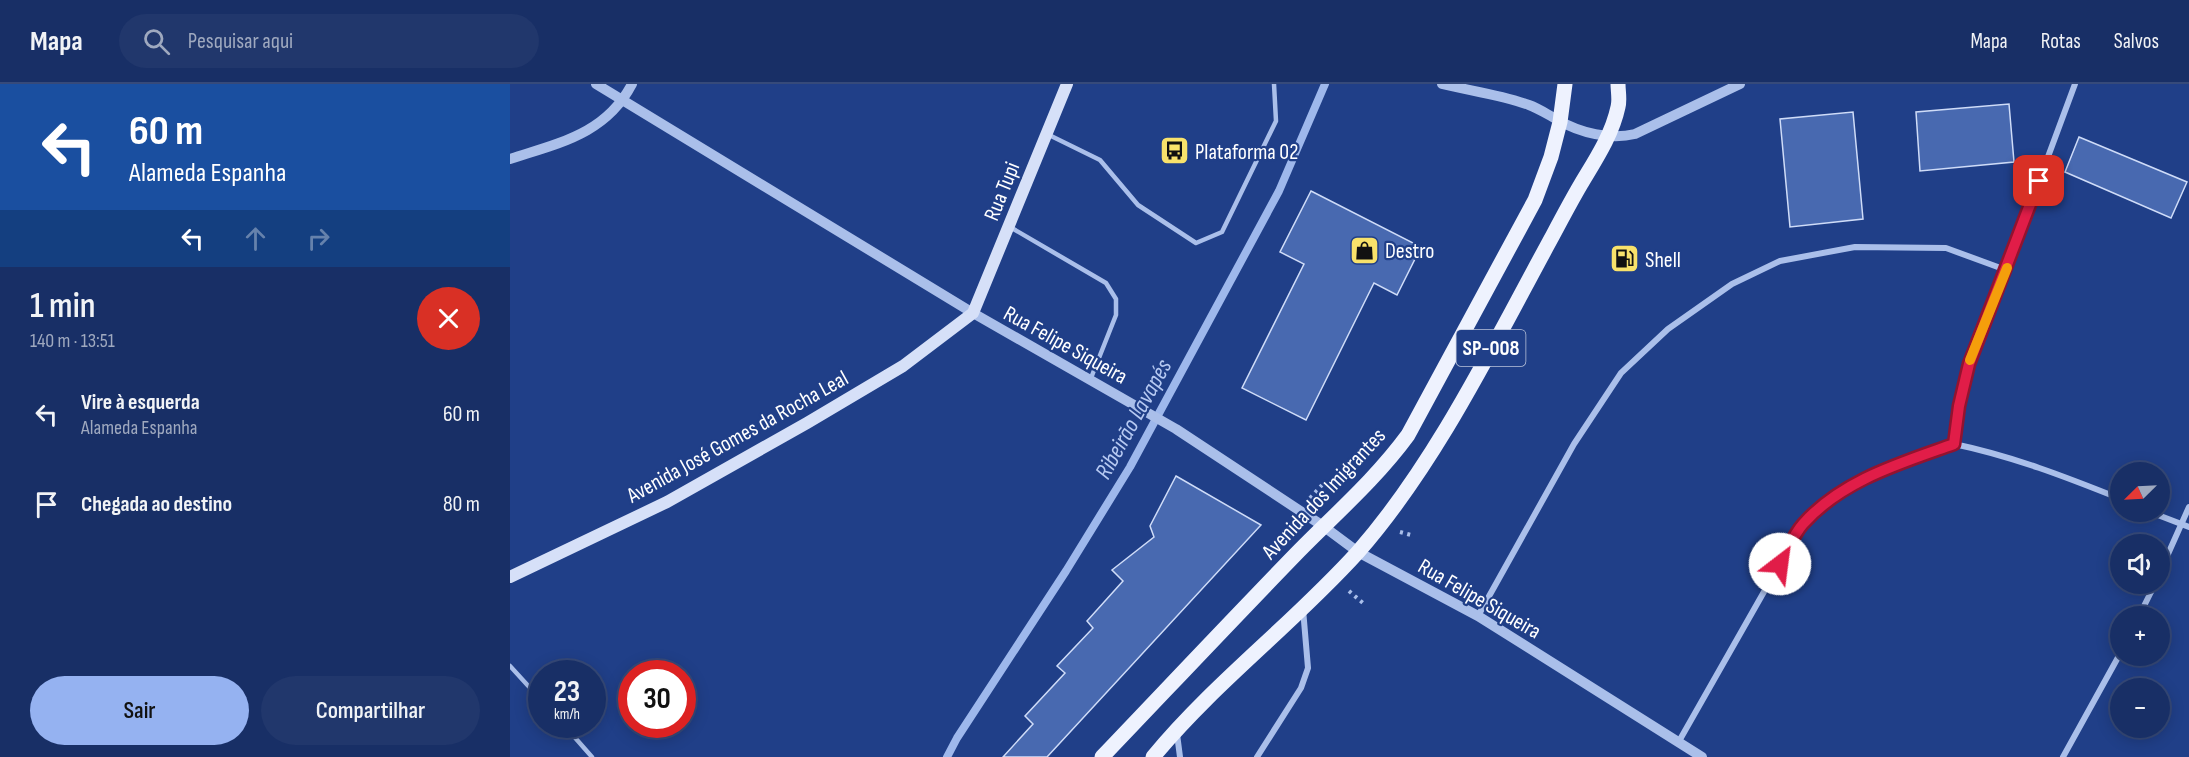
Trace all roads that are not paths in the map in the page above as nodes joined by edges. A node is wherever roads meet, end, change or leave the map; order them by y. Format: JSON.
{"nodes":[{"id":1,"x":596,"y":84,"type":"edge"},
{"id":2,"x":632,"y":84,"type":"edge"},
{"id":3,"x":1067,"y":84,"type":"edge"},
{"id":4,"x":1274,"y":84,"type":"edge"},
{"id":5,"x":1442,"y":84,"type":"edge"},
{"id":6,"x":1565,"y":84,"type":"edge"},
{"id":7,"x":1618,"y":84,"type":"edge"},
{"id":8,"x":1740,"y":84,"type":"edge"},
{"id":9,"x":2075,"y":84,"type":"edge"},
{"id":10,"x":624,"y":100,"type":"junction"},
{"id":11,"x":1560,"y":122,"type":"junction"},
{"id":12,"x":1046,"y":134,"type":"junction"},
{"id":13,"x":1609,"y":136,"type":"junction"},
{"id":14,"x":510,"y":159,"type":"edge"},
{"id":15,"x":1009,"y":226,"type":"junction"},
{"id":16,"x":2006,"y":270,"type":"junction"},
{"id":17,"x":973,"y":313,"type":"junction"},
{"id":18,"x":1090,"y":380,"type":"junction"},
{"id":19,"x":1954,"y":444,"type":"junction"},
{"id":20,"x":2110,"y":495,"type":"edge"},
{"id":21,"x":2189,"y":507,"type":"edge"},
{"id":22,"x":2170,"y":520,"type":"edge"},
{"id":23,"x":2181,"y":524,"type":"junction"},
{"id":24,"x":1323,"y":526,"type":"junction"},
{"id":25,"x":2189,"y":527,"type":"edge"},
{"id":26,"x":2170,"y":549,"type":"edge"},
{"id":27,"x":1358,"y":552,"type":"junction"},
{"id":28,"x":510,"y":577,"type":"edge"},
{"id":29,"x":1303,"y":608,"type":"junction"},
{"id":30,"x":1478,"y":616,"type":"junction"},
{"id":31,"x":510,"y":666,"type":"edge"},
{"id":32,"x":2113,"y":666,"type":"edge"},
{"id":33,"x":528,"y":686,"type":"edge"},
{"id":34,"x":1177,"y":728,"type":"junction"},
{"id":35,"x":575,"y":738,"type":"edge"},
{"id":36,"x":1678,"y":743,"type":"junction"},
{"id":37,"x":592,"y":757,"type":"edge"},
{"id":38,"x":1102,"y":757,"type":"edge"},
{"id":39,"x":1153,"y":757,"type":"edge"},
{"id":40,"x":1180,"y":757,"type":"edge"},
{"id":41,"x":1257,"y":757,"type":"edge"},
{"id":42,"x":1702,"y":757,"type":"edge"},
{"id":43,"x":2063,"y":757,"type":"edge"}],
"edges":[{"from":1,"to":10,"type":"street","name":"Rua Felipe Siqueira"},
{"from":2,"to":10,"type":"street"},
{"from":3,"to":12,"type":"main road","name":"Rua Tupi"},
{"from":4,"to":12,"type":"lane"},
{"from":5,"to":11,"type":"street"},
{"from":6,"to":11,"type":"main road","name":"Avenida dos Imigrantes","number":"SP-008"},
{"from":7,"to":13,"type":"main road","number":"SP-008"},
{"from":8,"to":13,"type":"street"},
{"from":9,"to":16,"type":"street"},
{"from":10,"to":14,"type":"street"},
{"from":10,"to":17,"type":"street","name":"Rua Felipe Siqueira"},
{"from":11,"to":13,"type":"street"},
{"from":11,"to":24,"type":"main road","name":"Avenida dos Imigrantes","number":"SP-008"},
{"from":12,"to":15,"type":"main road","name":"Rua Tupi"},
{"from":13,"to":27,"type":"main road","number":"SP-008"},
{"from":15,"to":17,"type":"main road","name":"Rua Tupi"},
{"from":15,"to":18,"type":"lane"},
{"from":16,"to":19,"type":"street"},
{"from":16,"to":30,"type":"street"},
{"from":17,"to":18,"type":"street","name":"Rua Felipe Siqueira"},
{"from":17,"to":28,"type":"main road","name":"Avenida José Gomes da Rocha Leal"},
{"from":18,"to":24,"type":"street","name":"Rua Felipe Siqueira"},
{"from":19,"to":20,"type":"street"},
{"from":19,"to":36,"type":"street"},
{"from":21,"to":23,"type":"street"},
{"from":22,"to":23,"type":"street"},
{"from":23,"to":25,"type":"street"},
{"from":23,"to":26,"type":"street"},
{"from":24,"to":27,"type":"street","name":"Rua Felipe Siqueira"},
{"from":24,"to":38,"type":"main road","name":"Avenida dos Imigrantes","number":"SP-008"},
{"from":27,"to":29,"type":"main road","number":"SP-008"},
{"from":27,"to":30,"type":"street","name":"Rua Felipe Siqueira"},
{"from":29,"to":34,"type":"main road","number":"SP-008"},
{"from":29,"to":41,"type":"street"},
{"from":30,"to":36,"type":"street","name":"Rua Felipe Siqueira"},
{"from":31,"to":33,"type":"lane"},
{"from":32,"to":43,"type":"street"},
{"from":34,"to":39,"type":"main road","number":"SP-008"},
{"from":34,"to":40,"type":"street"},
{"from":35,"to":37,"type":"lane"},
{"from":36,"to":42,"type":"street","name":"Rua Felipe Siqueira"}]}
